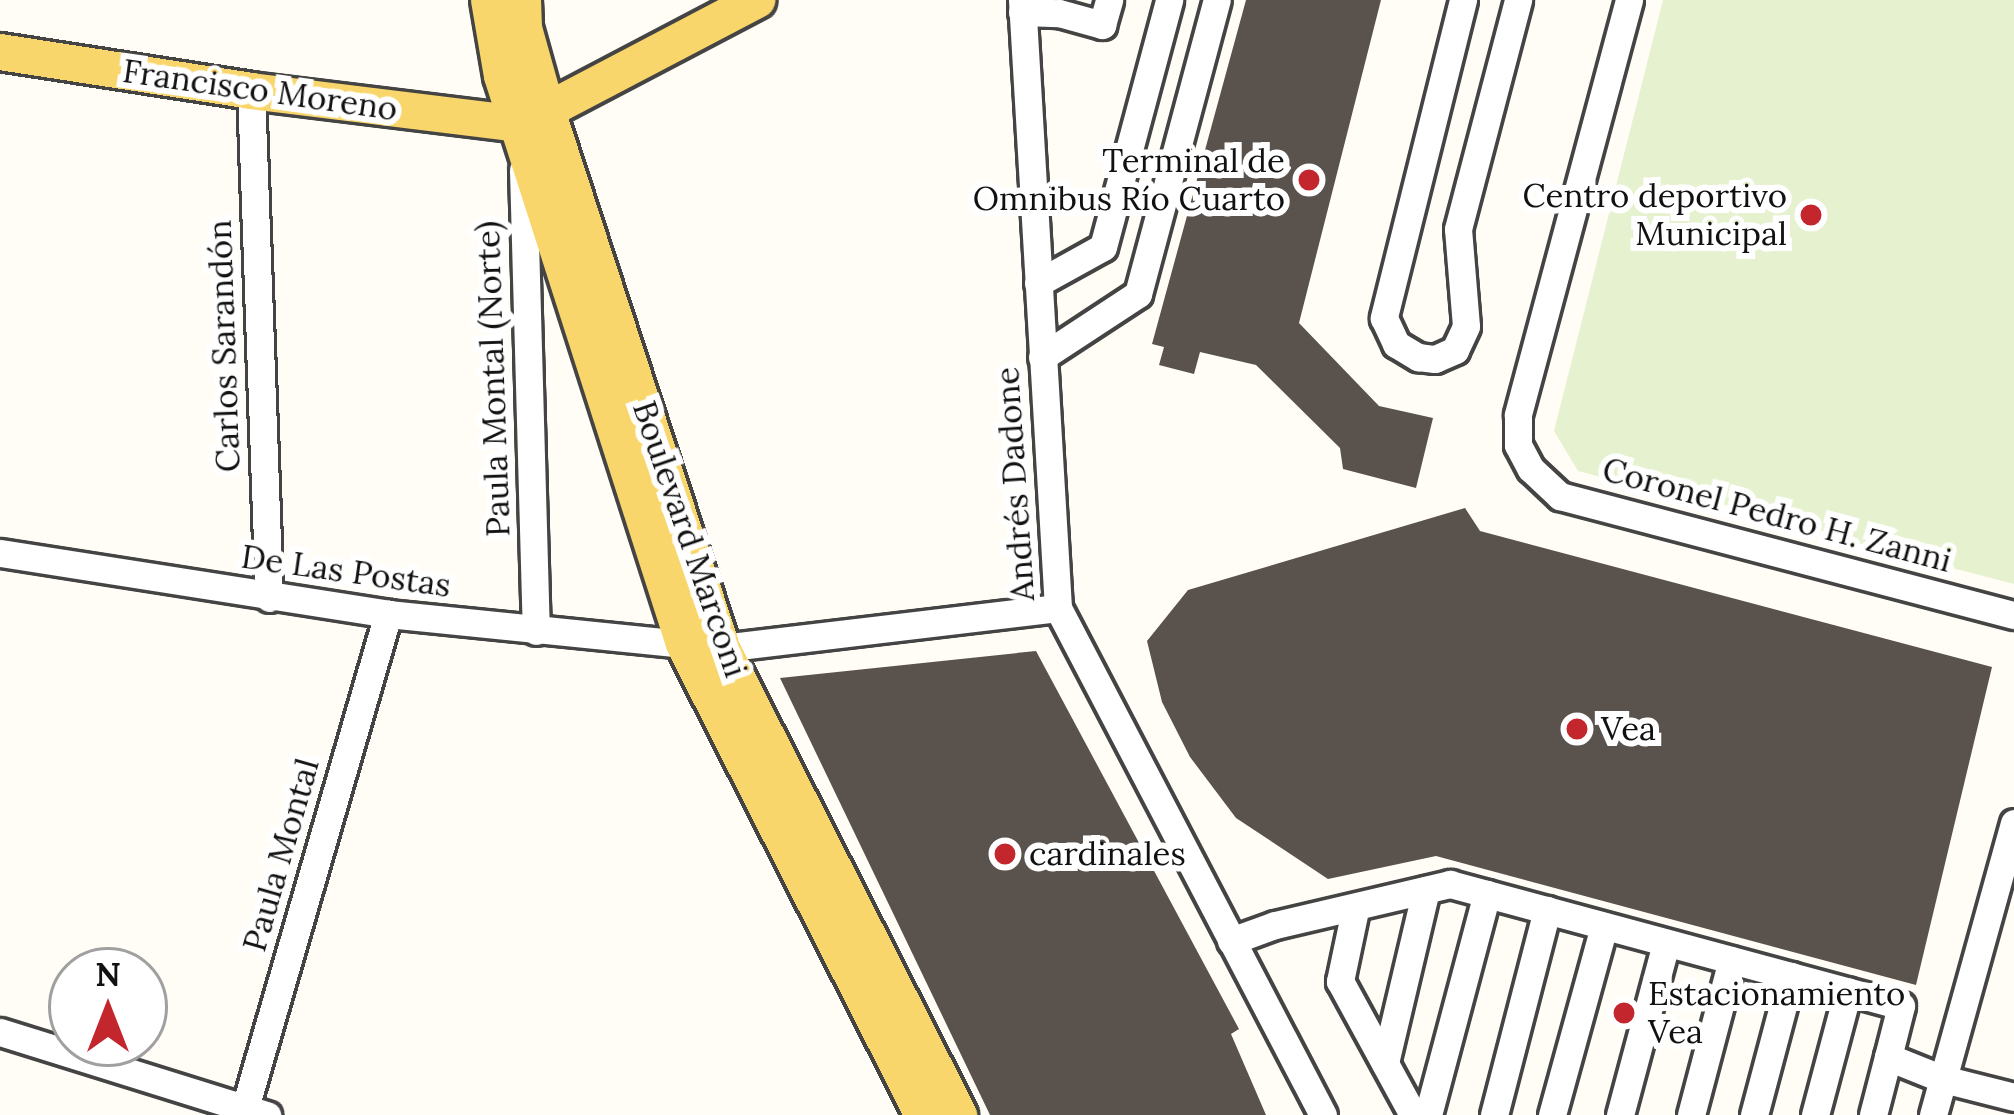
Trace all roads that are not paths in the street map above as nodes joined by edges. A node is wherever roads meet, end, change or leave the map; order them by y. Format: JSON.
{"nodes":[{"id":1,"x":489,"y":0,"type":"edge"},
{"id":2,"x":523,"y":0,"type":"edge"},
{"id":3,"x":757,"y":0,"type":"edge"},
{"id":4,"x":1109,"y":0,"type":"edge"},
{"id":5,"x":1169,"y":0,"type":"edge"},
{"id":6,"x":1217,"y":0,"type":"edge"},
{"id":7,"x":1462,"y":0,"type":"edge"},
{"id":8,"x":1517,"y":0,"type":"edge"},
{"id":9,"x":1629,"y":0,"type":"edge"},
{"id":10,"x":1022,"y":6,"type":"edge"},
{"id":11,"x":0,"y":52,"type":"edge"},
{"id":12,"x":251,"y":91,"type":"junction"},
{"id":13,"x":535,"y":119,"type":"junction"},
{"id":14,"x":1038,"y":283,"type":"junction"},
{"id":15,"x":1042,"y":357,"type":"junction"},
{"id":16,"x":0,"y":553,"type":"edge"},
{"id":17,"x":269,"y":598,"type":"junction"},
{"id":18,"x":1058,"y":608,"type":"junction"},
{"id":19,"x":388,"y":614,"type":"junction"},
{"id":20,"x":2014,"y":615,"type":"edge"},
{"id":21,"x":536,"y":632,"type":"junction"},
{"id":22,"x":684,"y":644,"type":"junction"},
{"id":23,"x":722,"y":648,"type":"junction"},
{"id":24,"x":2014,"y":823,"type":"edge"},
{"id":25,"x":1426,"y":890,"type":"junction"},
{"id":26,"x":1487,"y":894,"type":"junction"},
{"id":27,"x":1355,"y":910,"type":"junction"},
{"id":28,"x":1547,"y":910,"type":"junction"},
{"id":29,"x":1604,"y":926,"type":"junction"},
{"id":30,"x":1231,"y":941,"type":"junction"},
{"id":31,"x":1666,"y":943,"type":"junction"},
{"id":32,"x":1732,"y":960,"type":"junction"},
{"id":33,"x":1791,"y":976,"type":"junction"},
{"id":34,"x":1848,"y":991,"type":"junction"},
{"id":35,"x":0,"y":1032,"type":"edge"},
{"id":36,"x":1888,"y":1057,"type":"junction"},
{"id":37,"x":1385,"y":1063,"type":"junction"},
{"id":38,"x":1943,"y":1079,"type":"junction"},
{"id":39,"x":2014,"y":1097,"type":"edge"},
{"id":40,"x":252,"y":1113,"type":"edge"},
{"id":41,"x":923,"y":1115,"type":"edge"},
{"id":42,"x":958,"y":1115,"type":"edge"},
{"id":43,"x":1323,"y":1115,"type":"edge"},
{"id":44,"x":1413,"y":1115,"type":"edge"},
{"id":45,"x":1429,"y":1115,"type":"edge"},
{"id":46,"x":1494,"y":1115,"type":"edge"},
{"id":47,"x":1552,"y":1115,"type":"edge"},
{"id":48,"x":1620,"y":1115,"type":"edge"},
{"id":49,"x":1691,"y":1115,"type":"edge"},
{"id":50,"x":1754,"y":1115,"type":"edge"},
{"id":51,"x":1815,"y":1115,"type":"edge"},
{"id":52,"x":1874,"y":1115,"type":"edge"},
{"id":53,"x":1933,"y":1115,"type":"edge"}],
"edges":[{"from":1,"to":13,"type":"main road","name":"Boulevard Marconi"},
{"from":2,"to":13,"type":"main road","name":"Boulevard Marconi"},
{"from":3,"to":13,"type":"main road"},
{"from":4,"to":10,"type":"street"},
{"from":5,"to":14,"type":"street"},
{"from":6,"to":15,"type":"street"},
{"from":7,"to":8,"type":"street"},
{"from":9,"to":20,"type":"street","name":"Coronel Pedro H. Zanni"},
{"from":10,"to":14,"type":"street","name":"Andrés Dadone"},
{"from":11,"to":12,"type":"main road","name":"Francisco Moreno"},
{"from":12,"to":13,"type":"main road","name":"Francisco Moreno"},
{"from":12,"to":17,"type":"street","name":"Carlos Sarandón"},
{"from":13,"to":21,"type":"street","name":"Paula Montal (Norte)"},
{"from":13,"to":22,"type":"main road","name":"Boulevard Marconi"},
{"from":13,"to":23,"type":"main road","name":"Boulevard Marconi"},
{"from":14,"to":15,"type":"street","name":"Andrés Dadone"},
{"from":15,"to":18,"type":"street","name":"Andrés Dadone"},
{"from":16,"to":17,"type":"street","name":"De Las Postas"},
{"from":17,"to":19,"type":"street","name":"De Las Postas"},
{"from":18,"to":23,"type":"street"},
{"from":18,"to":30,"type":"street","name":"Andrés Dadone"},
{"from":19,"to":21,"type":"street","name":"De Las Postas"},
{"from":19,"to":40,"type":"street","name":"Paula Montal"},
{"from":21,"to":22,"type":"street","name":"De Las Postas"},
{"from":22,"to":41,"type":"main road","name":"Boulevard Marconi"},
{"from":23,"to":42,"type":"main road","name":"Boulevard Marconi"},
{"from":24,"to":38,"type":"street"},
{"from":25,"to":26,"type":"street"},
{"from":25,"to":27,"type":"street"},
{"from":25,"to":37,"type":"street"},
{"from":26,"to":28,"type":"street"},
{"from":26,"to":45,"type":"street"},
{"from":27,"to":30,"type":"street"},
{"from":27,"to":37,"type":"street"},
{"from":28,"to":29,"type":"street"},
{"from":28,"to":46,"type":"street"},
{"from":29,"to":31,"type":"street"},
{"from":29,"to":47,"type":"street"},
{"from":30,"to":43,"type":"street","name":"Andrés Dadone"},
{"from":31,"to":32,"type":"street"},
{"from":31,"to":48,"type":"street"},
{"from":32,"to":33,"type":"street"},
{"from":32,"to":49,"type":"street"},
{"from":33,"to":34,"type":"street"},
{"from":33,"to":50,"type":"street"},
{"from":34,"to":36,"type":"street"},
{"from":34,"to":51,"type":"street"},
{"from":35,"to":40,"type":"street"},
{"from":36,"to":38,"type":"street"},
{"from":36,"to":52,"type":"street"},
{"from":37,"to":44,"type":"street"},
{"from":38,"to":39,"type":"street"},
{"from":38,"to":53,"type":"street"}]}
